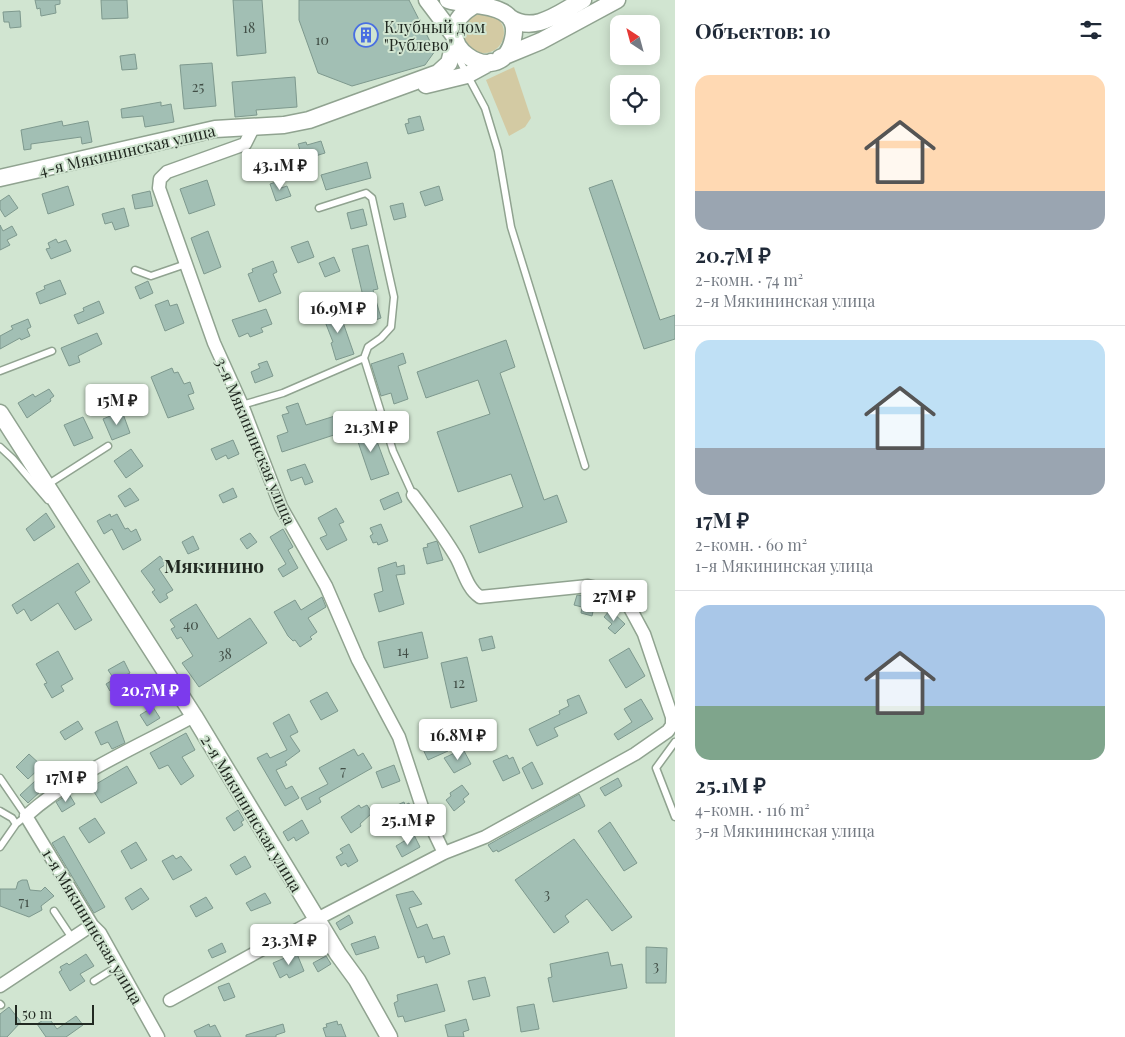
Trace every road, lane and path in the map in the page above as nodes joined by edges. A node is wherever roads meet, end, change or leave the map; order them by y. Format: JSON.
{"nodes":[{"id":1,"x":427,"y":0,"type":"edge"},
{"id":2,"x":583,"y":0,"type":"edge"},
{"id":3,"x":617,"y":0,"type":"edge"},
{"id":4,"x":459,"y":2,"type":"edge"},
{"id":5,"x":509,"y":17,"type":"junction"},
{"id":6,"x":455,"y":42,"type":"junction"},
{"id":7,"x":496,"y":60,"type":"junction"},
{"id":8,"x":467,"y":75,"type":"junction"},
{"id":9,"x":371,"y":99,"type":"junction"},
{"id":10,"x":254,"y":126,"type":"junction"},
{"id":11,"x":0,"y":178,"type":"edge"},
{"id":12,"x":319,"y":208,"type":"dead end"},
{"id":13,"x":186,"y":264,"type":"junction"},
{"id":14,"x":135,"y":270,"type":"dead end"},
{"id":15,"x":52,"y":351,"type":"dead end"},
{"id":16,"x":364,"y":358,"type":"junction"},
{"id":17,"x":0,"y":371,"type":"edge"},
{"id":18,"x":242,"y":405,"type":"junction"},
{"id":19,"x":0,"y":413,"type":"edge"},
{"id":20,"x":108,"y":446,"type":"dead end"},
{"id":21,"x":0,"y":447,"type":"edge"},
{"id":22,"x":585,"y":466,"type":"dead end"},
{"id":23,"x":46,"y":486,"type":"junction"},
{"id":24,"x":413,"y":495,"type":"joint"},
{"id":25,"x":66,"y":517,"type":"junction"},
{"id":26,"x":194,"y":716,"type":"junction"},
{"id":27,"x":673,"y":725,"type":"edge"},
{"id":28,"x":675,"y":742,"type":"edge"},
{"id":29,"x":0,"y":778,"type":"edge"},
{"id":30,"x":0,"y":811,"type":"edge"},
{"id":31,"x":675,"y":817,"type":"edge"},
{"id":32,"x":21,"y":820,"type":"junction"},
{"id":33,"x":0,"y":847,"type":"edge"},
{"id":34,"x":444,"y":853,"type":"junction"},
{"id":35,"x":54,"y":911,"type":"dead end"},
{"id":36,"x":317,"y":918,"type":"junction"},
{"id":37,"x":92,"y":925,"type":"junction"},
{"id":38,"x":72,"y":938,"type":"junction"},
{"id":39,"x":118,"y":966,"type":"junction"},
{"id":40,"x":94,"y":981,"type":"dead end"},
{"id":41,"x":0,"y":986,"type":"edge"},
{"id":42,"x":170,"y":1000,"type":"dead end"},
{"id":43,"x":158,"y":1037,"type":"edge"},
{"id":44,"x":389,"y":1037,"type":"edge"}],
"edges":[{"from":1,"to":6,"type":"street"},
{"from":2,"to":5,"type":"street"},
{"from":3,"to":7,"type":"street","name":"4-я Мякининская улица"},
{"from":4,"to":5,"type":"street"},
{"from":4,"to":6,"type":"street"},
{"from":5,"to":7,"type":"street"},
{"from":6,"to":7,"type":"street"},
{"from":6,"to":8,"type":"lane"},
{"from":6,"to":9,"type":"street","name":"4-я Мякининская улица"},
{"from":7,"to":8,"type":"street","name":"4-я Мякининская улица"},
{"from":8,"to":9,"type":"street","name":"4-я Мякининская улица"},
{"from":8,"to":22,"type":"lane"},
{"from":9,"to":10,"type":"street","name":"4-я Мякининская улица"},
{"from":10,"to":11,"type":"street","name":"4-я Мякининская улица"},
{"from":10,"to":13,"type":"street","name":"3-я Мякининская улица"},
{"from":12,"to":16,"type":"lane"},
{"from":13,"to":14,"type":"lane"},
{"from":13,"to":18,"type":"street","name":"3-я Мякининская улица"},
{"from":15,"to":17,"type":"lane"},
{"from":16,"to":18,"type":"lane"},
{"from":16,"to":24,"type":"lane"},
{"from":18,"to":34,"type":"street","name":"3-я Мякининская улица"},
{"from":19,"to":23,"type":"street","name":"2-я Мякининская улица"},
{"from":20,"to":23,"type":"lane"},
{"from":21,"to":25,"type":"lane"},
{"from":23,"to":25,"type":"street","name":"2-я Мякининская улица"},
{"from":24,"to":27,"type":"street"},
{"from":25,"to":26,"type":"street","name":"2-я Мякининская улица"},
{"from":26,"to":32,"type":"street"},
{"from":26,"to":36,"type":"street","name":"2-я Мякининская улица"},
{"from":27,"to":34,"type":"street"},
{"from":28,"to":31,"type":"lane"},
{"from":29,"to":32,"type":"lane"},
{"from":30,"to":32,"type":"lane"},
{"from":32,"to":33,"type":"lane"},
{"from":32,"to":37,"type":"street","name":"1-я Мякининская улица"},
{"from":34,"to":36,"type":"street"},
{"from":35,"to":38,"type":"lane"},
{"from":36,"to":42,"type":"street"},
{"from":36,"to":44,"type":"street","name":"2-я Мякининская улица"},
{"from":37,"to":38,"type":"street"},
{"from":37,"to":39,"type":"street","name":"1-я Мякининская улица"},
{"from":38,"to":41,"type":"street"},
{"from":39,"to":40,"type":"lane"},
{"from":39,"to":43,"type":"street","name":"1-я Мякининская улица"}]}
